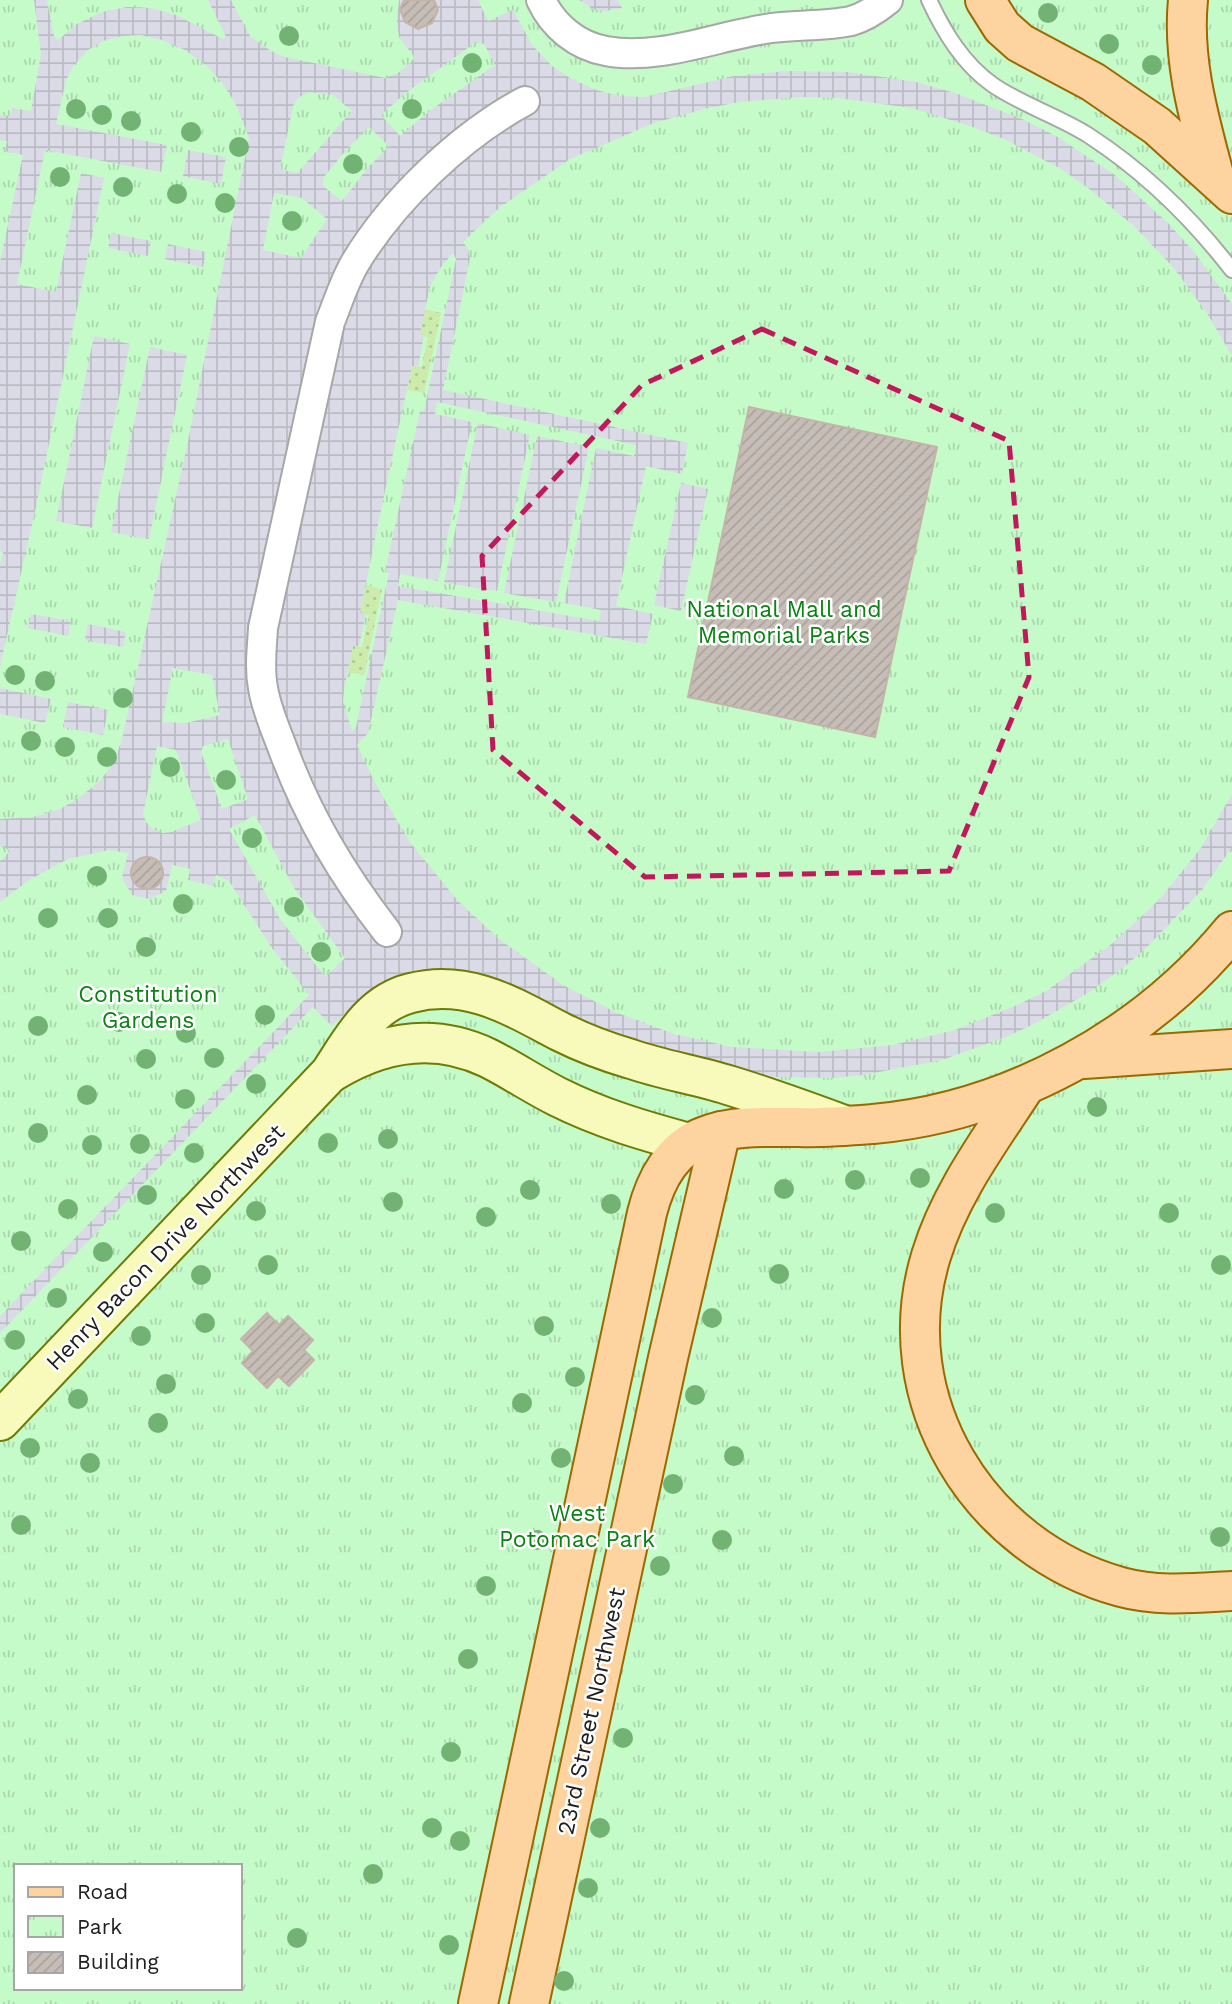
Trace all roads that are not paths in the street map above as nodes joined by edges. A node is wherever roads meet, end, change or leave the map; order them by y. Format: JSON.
{"nodes":[{"id":1,"x":888,"y":0,"type":"edge"},
{"id":2,"x":929,"y":0,"type":"edge"},
{"id":3,"x":985,"y":0,"type":"edge"},
{"id":4,"x":1188,"y":0,"type":"edge"},
{"id":5,"x":542,"y":2,"type":"edge"},
{"id":6,"x":525,"y":101,"type":"dead end"},
{"id":7,"x":1223,"y":185,"type":"edge"},
{"id":8,"x":1232,"y":270,"type":"edge"},
{"id":9,"x":1232,"y":931,"type":"edge"},
{"id":10,"x":387,"y":932,"type":"dead end"},
{"id":11,"x":1232,"y":1049,"type":"edge"},
{"id":12,"x":1078,"y":1059,"type":"junction"},
{"id":13,"x":330,"y":1073,"type":"junction"},
{"id":14,"x":1026,"y":1085,"type":"junction"},
{"id":15,"x":848,"y":1126,"type":"junction"},
{"id":16,"x":705,"y":1137,"type":"junction"},
{"id":17,"x":0,"y":1421,"type":"edge"},
{"id":18,"x":1232,"y":1591,"type":"edge"},
{"id":19,"x":478,"y":2004,"type":"edge"},
{"id":20,"x":529,"y":2004,"type":"edge"}],
"edges":[{"from":1,"to":5,"type":"street"},
{"from":2,"to":8,"type":"lane"},
{"from":3,"to":7,"type":"main road"},
{"from":4,"to":7,"type":"main road"},
{"from":6,"to":10,"type":"street"},
{"from":9,"to":12,"type":"main road"},
{"from":11,"to":12,"type":"main road"},
{"from":12,"to":14,"type":"main road"},
{"from":13,"to":15,"type":"street"},
{"from":13,"to":16,"type":"street"},
{"from":13,"to":17,"type":"street","name":"Henry Bacon Drive Northwest"},
{"from":14,"to":15,"type":"main road"},
{"from":14,"to":18,"type":"main road"},
{"from":15,"to":16,"type":"main road"},
{"from":16,"to":19,"type":"main road"},
{"from":16,"to":20,"type":"main road","name":"23rd Street Northwest"}]}
